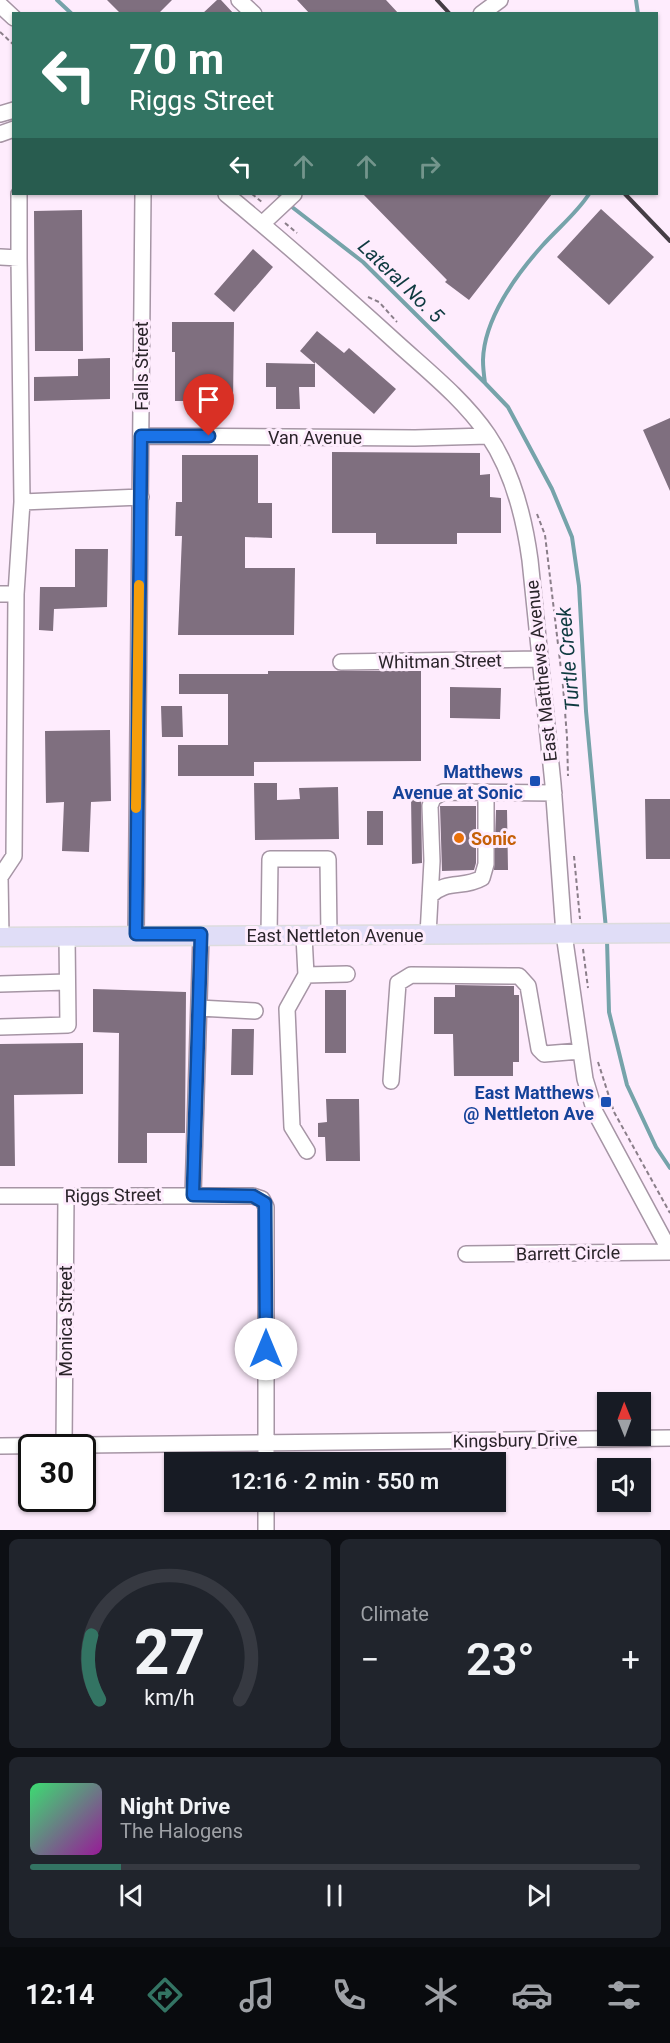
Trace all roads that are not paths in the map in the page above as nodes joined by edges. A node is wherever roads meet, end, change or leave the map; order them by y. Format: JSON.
{"nodes":[{"id":1,"x":240,"y":0,"type":"edge"},
{"id":2,"x":500,"y":0,"type":"edge"},
{"id":3,"x":0,"y":5,"type":"edge"},
{"id":4,"x":252,"y":12,"type":"edge"},
{"id":5,"x":484,"y":12,"type":"edge"},
{"id":6,"x":12,"y":17,"type":"edge"},
{"id":7,"x":19,"y":195,"type":"edge"},
{"id":8,"x":143,"y":195,"type":"edge"},
{"id":9,"x":227,"y":195,"type":"edge"},
{"id":10,"x":293,"y":195,"type":"edge"},
{"id":11,"x":262,"y":224,"type":"junction"},
{"id":12,"x":0,"y":258,"type":"edge"},
{"id":13,"x":20,"y":258,"type":"junction"},
{"id":14,"x":141,"y":436,"type":"junction"},
{"id":15,"x":488,"y":436,"type":"junction"},
{"id":16,"x":141,"y":497,"type":"junction"},
{"id":17,"x":22,"y":502,"type":"junction"},
{"id":18,"x":8,"y":594,"type":"edge"},
{"id":19,"x":540,"y":659,"type":"junction"},
{"id":20,"x":341,"y":662,"type":"dead end"},
{"id":21,"x":7,"y":729,"type":"edge"},
{"id":22,"x":486,"y":792,"type":"junction"},
{"id":23,"x":554,"y":793,"type":"junction"},
{"id":24,"x":7,"y":844,"type":"edge"},
{"id":25,"x":0,"y":889,"type":"edge"},
{"id":26,"x":430,"y":896,"type":"junction"},
{"id":27,"x":670,"y":933,"type":"edge"},
{"id":28,"x":136,"y":934,"type":"junction"},
{"id":29,"x":201,"y":934,"type":"junction"},
{"id":30,"x":564,"y":934,"type":"junction"},
{"id":31,"x":428,"y":935,"type":"junction"},
{"id":32,"x":67,"y":936,"type":"junction"},
{"id":33,"x":269,"y":936,"type":"junction"},
{"id":34,"x":304,"y":936,"type":"junction"},
{"id":35,"x":329,"y":936,"type":"junction"},
{"id":36,"x":1,"y":937,"type":"edge"},
{"id":37,"x":347,"y":974,"type":"dead end"},
{"id":38,"x":306,"y":975,"type":"junction"},
{"id":39,"x":67,"y":982,"type":"junction"},
{"id":40,"x":0,"y":984,"type":"edge"},
{"id":41,"x":199,"y":1008,"type":"junction"},
{"id":42,"x":255,"y":1011,"type":"dead end"},
{"id":43,"x":0,"y":1027,"type":"edge"},
{"id":44,"x":580,"y":1051,"type":"junction"},
{"id":45,"x":391,"y":1081,"type":"dead end"},
{"id":46,"x":307,"y":1151,"type":"dead end"},
{"id":47,"x":193,"y":1195,"type":"junction"},
{"id":48,"x":0,"y":1196,"type":"edge"},
{"id":49,"x":66,"y":1196,"type":"junction"},
{"id":50,"x":670,"y":1251,"type":"edge"},
{"id":51,"x":466,"y":1254,"type":"dead end"},
{"id":52,"x":64,"y":1434,"type":"edge"},
{"id":53,"x":670,"y":1438,"type":"edge"},
{"id":54,"x":266,"y":1443,"type":"junction"},
{"id":55,"x":0,"y":1446,"type":"edge"},
{"id":56,"x":18,"y":1446,"type":"edge"},
{"id":57,"x":96,"y":1446,"type":"edge"},
{"id":58,"x":266,"y":1452,"type":"edge"},
{"id":59,"x":266,"y":1512,"type":"edge"},
{"id":60,"x":266,"y":1530,"type":"edge"}],
"edges":[{"from":1,"to":4,"type":"street"},
{"from":2,"to":5,"type":"street"},
{"from":3,"to":6,"type":"street"},
{"from":7,"to":13,"type":"street"},
{"from":8,"to":14,"type":"street","name":"Falls Street"},
{"from":9,"to":11,"type":"street","name":"East Matthews Avenue"},
{"from":10,"to":11,"type":"street"},
{"from":11,"to":15,"type":"street","name":"East Matthews Avenue"},
{"from":12,"to":13,"type":"street"},
{"from":13,"to":17,"type":"street"},
{"from":14,"to":15,"type":"street","name":"Van Avenue"},
{"from":14,"to":16,"type":"street","name":"Falls Street"},
{"from":15,"to":19,"type":"street","name":"East Matthews Avenue"},
{"from":16,"to":17,"type":"street"},
{"from":16,"to":28,"type":"street","name":"Falls Street"},
{"from":17,"to":18,"type":"street"},
{"from":18,"to":21,"type":"street"},
{"from":19,"to":20,"type":"street","name":"Whitman Street"},
{"from":19,"to":23,"type":"street","name":"East Matthews Avenue"},
{"from":21,"to":24,"type":"street"},
{"from":22,"to":23,"type":"street"},
{"from":22,"to":26,"type":"street"},
{"from":22,"to":26,"type":"street"},
{"from":23,"to":30,"type":"street","name":"East Matthews Avenue"},
{"from":24,"to":25,"type":"street"},
{"from":25,"to":36,"type":"street"},
{"from":26,"to":31,"type":"street"},
{"from":27,"to":30,"type":"main road","name":"East Nettleton Avenue"},
{"from":28,"to":29,"type":"main road","name":"East Nettleton Avenue"},
{"from":28,"to":32,"type":"main road","name":"East Nettleton Avenue"},
{"from":29,"to":33,"type":"main road","name":"East Nettleton Avenue"},
{"from":29,"to":41,"type":"street"},
{"from":30,"to":31,"type":"main road","name":"East Nettleton Avenue"},
{"from":30,"to":44,"type":"street","name":"East Matthews Avenue"},
{"from":31,"to":35,"type":"main road","name":"East Nettleton Avenue"},
{"from":32,"to":36,"type":"main road","name":"East Nettleton Avenue"},
{"from":32,"to":39,"type":"street"},
{"from":33,"to":34,"type":"main road","name":"East Nettleton Avenue"},
{"from":33,"to":35,"type":"street"},
{"from":34,"to":35,"type":"main road","name":"East Nettleton Avenue"},
{"from":34,"to":38,"type":"street"},
{"from":37,"to":38,"type":"street"},
{"from":38,"to":46,"type":"street"},
{"from":39,"to":40,"type":"street"},
{"from":39,"to":43,"type":"street"},
{"from":41,"to":42,"type":"street"},
{"from":41,"to":47,"type":"street"},
{"from":44,"to":45,"type":"street"},
{"from":44,"to":50,"type":"street","name":"East Matthews Avenue"},
{"from":47,"to":49,"type":"street","name":"Riggs Street"},
{"from":47,"to":54,"type":"street","name":"Riggs Street"},
{"from":48,"to":49,"type":"street","name":"Riggs Street"},
{"from":49,"to":52,"type":"street","name":"Monica Street"},
{"from":50,"to":51,"type":"street","name":"Barrett Circle"},
{"from":53,"to":54,"type":"street","name":"Kingsbury Drive"},
{"from":54,"to":57,"type":"street","name":"Kingsbury Drive"},
{"from":54,"to":58,"type":"street"},
{"from":55,"to":56,"type":"street","name":"Kingsbury Drive"},
{"from":59,"to":60,"type":"street"}]}
